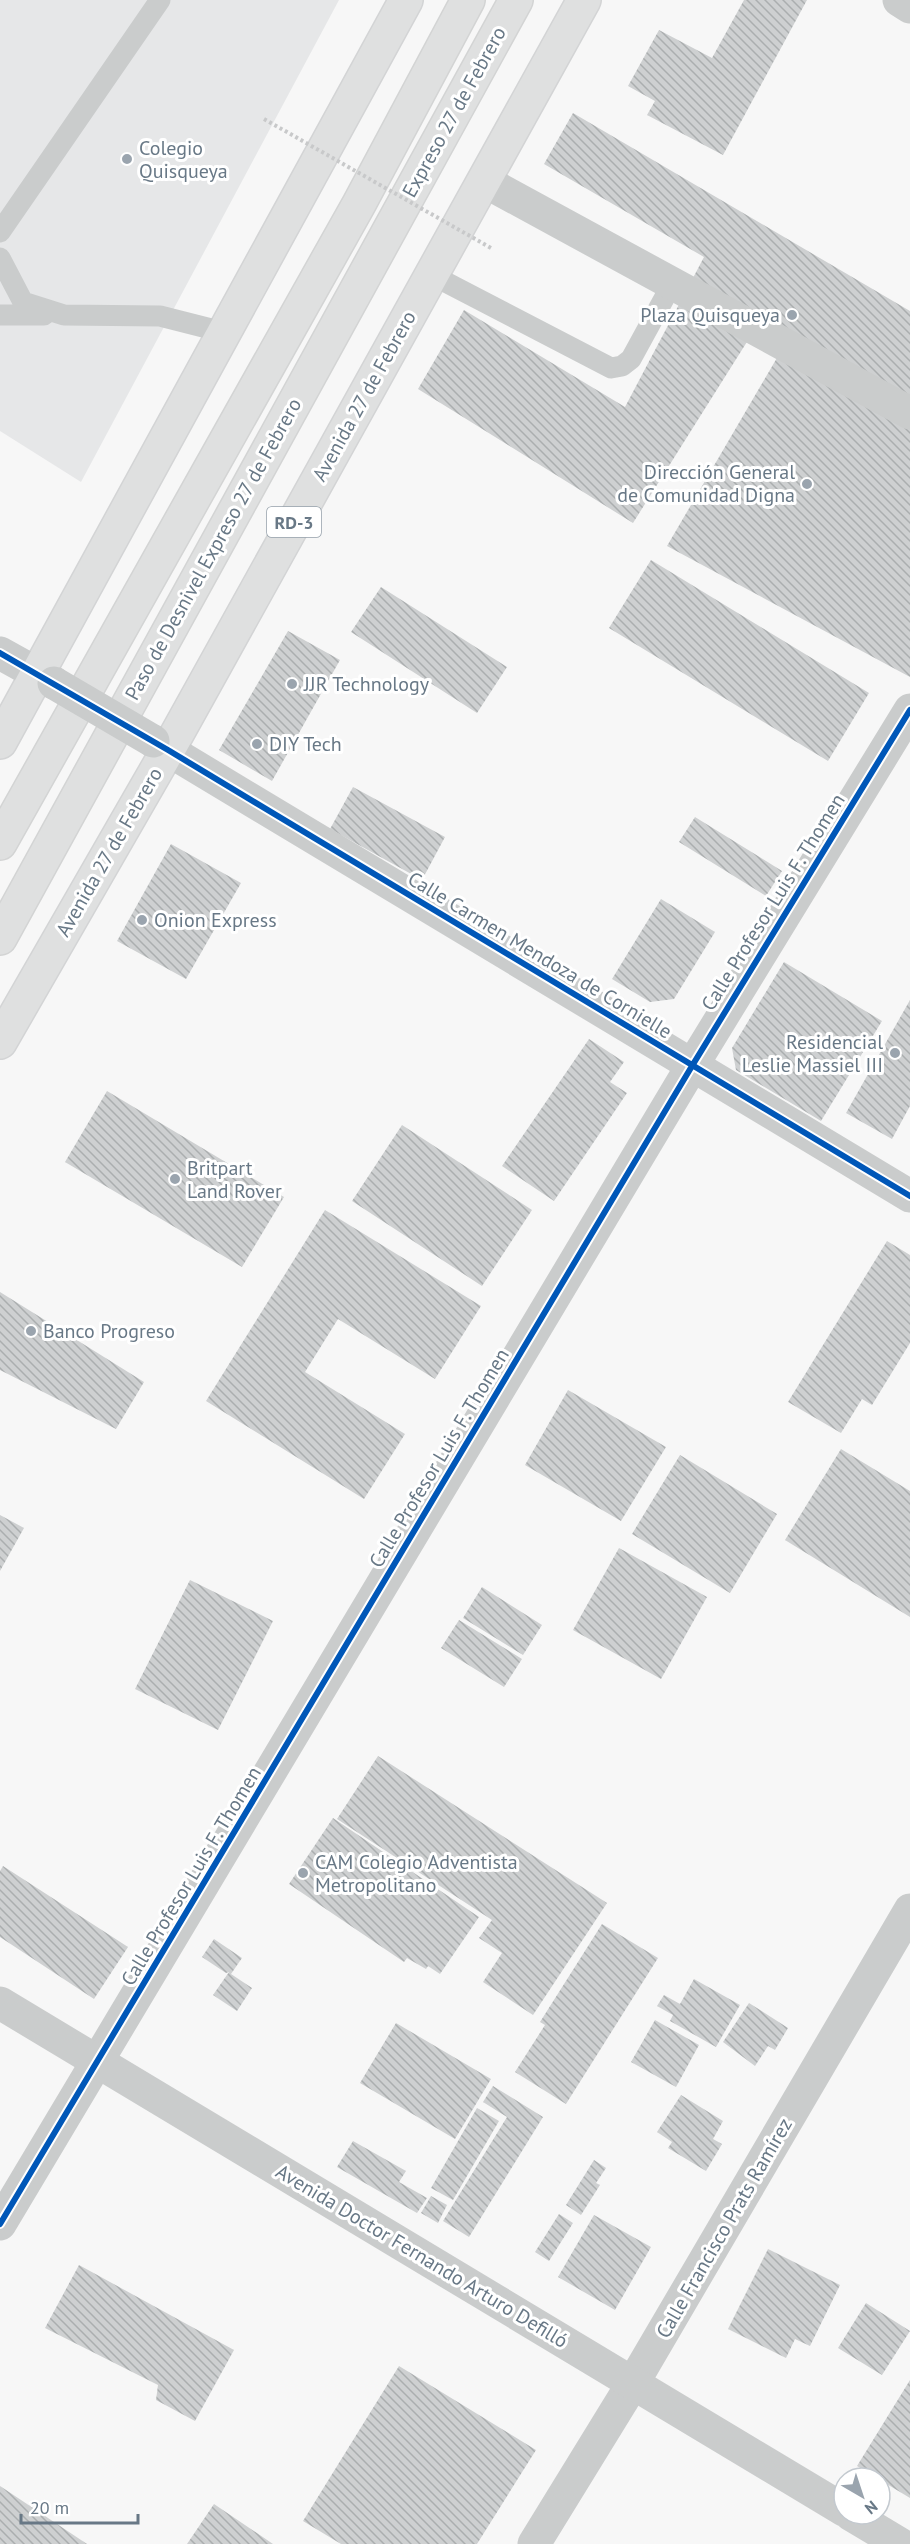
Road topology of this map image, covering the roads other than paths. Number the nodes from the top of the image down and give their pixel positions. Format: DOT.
graph roads {
  1 [pos="160,0"];
  2 [pos="406,0"];
  3 [pos="468,0"];
  4 [pos="516,0"];
  5 [pos="584,0"];
  6 [pos="899,0"];
  7 [pos="910,7"];
  8 [pos="484,181"];
  9 [pos="359,204"];
  10 [pos="392,224"];
  11 [pos="0,232"];
  12 [pos="0,260"];
  13 [pos="432,275"];
  14 [pos="672,284"];
  15 [pos="0,315"];
  16 [pos="64,315"];
  17 [pos="223,332"];
  18 [pos="910,413"];
  19 [pos="0,653"];
  20 [pos="46,679"];
  21 [pos="910,710"];
  22 [pos="0,742"];
  23 [pos="160,746"];
  24 [pos="0,843"];
  25 [pos="0,938"];
  26 [pos="0,1042"];
  27 [pos="692,1066"];
  28 [pos="910,1196"];
  29 [pos="910,1910"];
  30 [pos="0,2003"];
  31 [pos="99,2062"];
  32 [pos="0,2224"];
  33 [pos="633,2383"];
  34 [pos="832,2503"];
  35 [pos="870,2526"];
  36 [pos="534,2544"];
  37 [pos="900,2544"];
  1 -- 11 [label="lane"];
  2 -- 17 [label="main road"];
  3 -- 9 [label="main road, Expreso 27 de Febrero"];
  4 -- 10 [label="main road, Expreso 27 de Febrero / RD-3"];
  5 -- 8 [label="main road, Avenida 27 de Febrero / RD-3"];
  6 -- 7 [label="street"];
  8 -- 13 [label="main road, Avenida 27 de Febrero / RD-3"];
  8 -- 14 [label="street"];
  9 -- 24 [label="main road, Paso de Desnivel Expreso 27 de Febrero"];
  10 -- 25 [label="main road, Paso de Desnivel Expreso 27 de Febrero / RD-3"];
  12 -- 16 [label="lane"];
  13 -- 14 [label="lane"];
  13 -- 23 [label="main road, Avenida 27 de Febrero / RD-3"];
  14 -- 18 [label="street"];
  15 -- 16 [label="lane"];
  16 -- 17 [label="lane"];
  17 -- 20 [label="main road"];
  19 -- 20 [label="street"];
  20 -- 22 [label="main road"];
  20 -- 23 [label="street, Calle Carmen Mendoza de Cornielle, bridge"];
  21 -- 27 [label="street, Calle Profesor Luis F. Thomen"];
  23 -- 26 [label="main road, Avenida 27 de Febrero / RD-3"];
  23 -- 27 [label="street, Calle Carmen Mendoza de Cornielle"];
  27 -- 28 [label="street, Calle Carmen Mendoza de Cornielle"];
  27 -- 31 [label="street, Calle Profesor Luis F. Thomen"];
  29 -- 33 [label="street, Calle Francisco Prats Ramírez"];
  30 -- 31 [label="street, Avenida Doctor Fernando Arturo Defilló"];
  31 -- 32 [label="street, Calle Profesor Luis F. Thomen"];
  31 -- 33 [label="street, Avenida Doctor Fernando Arturo Defilló"];
  33 -- 34 [label="street, Avenida Doctor Fernando Arturo Defilló"];
  33 -- 36 [label="street, Calle Francisco Prats Ramírez"];
  35 -- 37 [label="street"];
}
